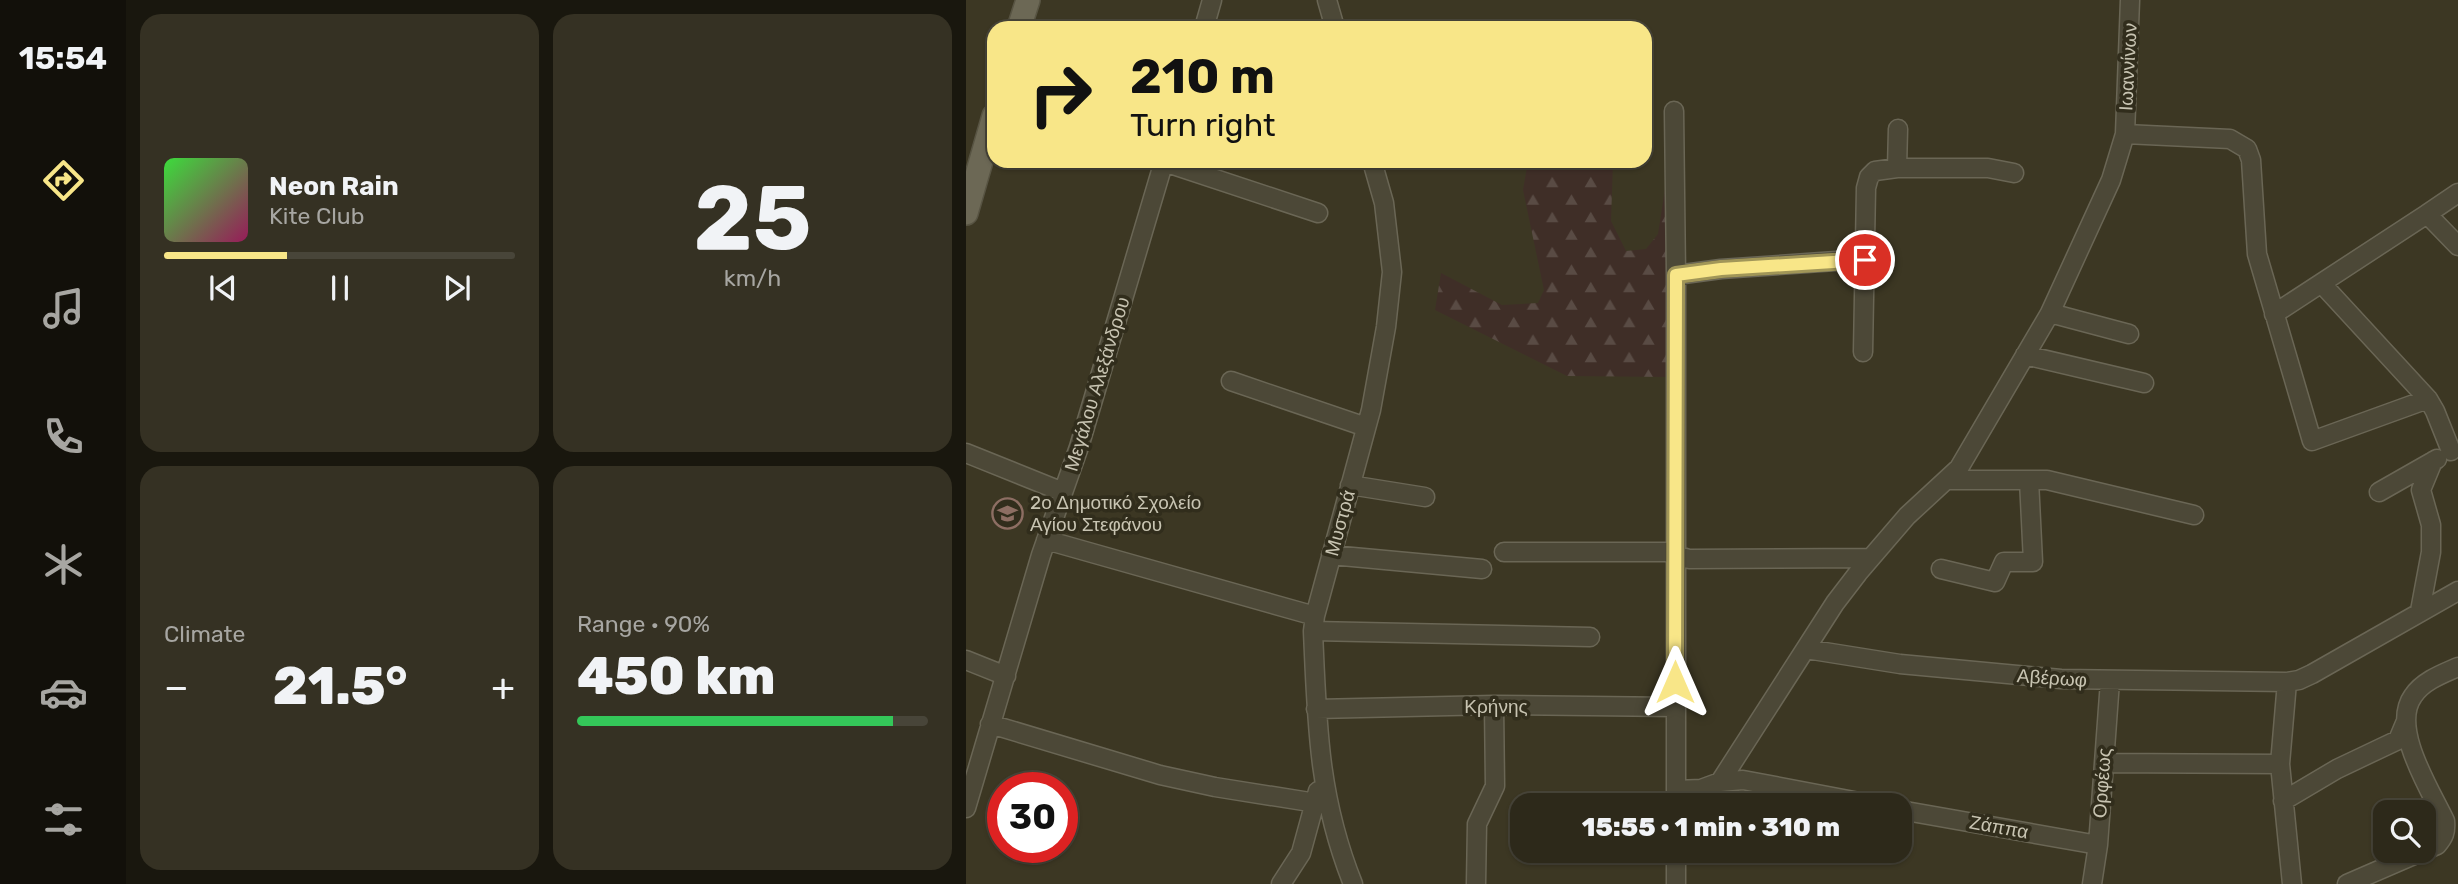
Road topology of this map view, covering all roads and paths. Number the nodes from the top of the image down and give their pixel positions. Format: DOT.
graph roads {
  1 [pos="1212,0"];
  2 [pos="1327,0"];
  3 [pos="2130,0"];
  4 [pos="1022,2"];
  5 [pos="1021,21"];
  6 [pos="1206,21"];
  7 [pos="1333,21"];
  8 [pos="1674,111"];
  9 [pos="1898,129"];
  10 [pos="2124,134"];
  11 [pos="987,140"];
  12 [pos="1162,168"];
  13 [pos="1185,168"];
  14 [pos="1374,168"];
  15 [pos="1896,168"];
  16 [pos="2014,173"];
  17 [pos="2458,193"];
  18 [pos="966,213"];
  19 [pos="1318,213"];
  20 [pos="2427,214"];
  21 [pos="2458,246"];
  22 [pos="1865,260"];
  23 [pos="1676,275"];
  24 [pos="2322,284"];
  25 [pos="2050,313"];
  26 [pos="2274,314"];
  27 [pos="2129,334"];
  28 [pos="1863,352"];
  29 [pos="2025,355"];
  30 [pos="1231,382"];
  31 [pos="2144,383"];
  32 [pos="2428,399"];
  33 [pos="1366,427"];
  34 [pos="2454,448"];
  35 [pos="966,453"];
  36 [pos="2433,461"];
  37 [pos="1948,480"];
  38 [pos="2029,480"];
  39 [pos="1350,485"];
  40 [pos="1063,492"];
  41 [pos="2379,492"];
  42 [pos="1425,497"];
  43 [pos="2194,515"];
  44 [pos="1046,540"];
  45 [pos="1504,551"];
  46 [pos="1331,555"];
  47 [pos="1675,555"];
  48 [pos="1870,558"];
  49 [pos="1482,569"];
  50 [pos="1941,569"];
  51 [pos="2458,591"];
  52 [pos="2420,611"];
  53 [pos="1314,623"];
  54 [pos="1590,637"];
  55 [pos="1805,649"];
  56 [pos="966,660"];
  57 [pos="2458,667"];
  58 [pos="1006,676"];
  59 [pos="2110,681"];
  60 [pos="2293,681"];
  61 [pos="1494,705"];
  62 [pos="1676,707"];
  63 [pos="1317,709"];
  64 [pos="2407,719"];
  65 [pos="990,724"];
  66 [pos="2104,763"];
  67 [pos="2280,764"];
  68 [pos="1322,772"];
  69 [pos="1720,782"];
  70 [pos="1676,793"];
  71 [pos="1690,793"];
  72 [pos="1812,793"];
  73 [pos="2283,801"];
  74 [pos="1316,803"];
  75 [pos="966,808"];
  76 [pos="1912,812"];
  77 [pos="2098,845"];
  78 [pos="1676,863"];
  79 [pos="1280,884"];
  80 [pos="1353,884"];
  81 [pos="1476,884"];
  82 [pos="1676,884"];
  83 [pos="2092,884"];
  84 [pos="2292,884"];
  85 [pos="2347,884"];
  1 -- 6 [label="street"];
  2 -- 7 [label="street"];
  3 -- 10 [label="street, Ιωαννίνων"];
  4 -- 5 [label="main road"];
  8 -- 23 [label="street"];
  9 -- 15 [label="street"];
  10 -- 25 [label="street, Ιωαννίνων"];
  10 -- 26 [label="street"];
  11 -- 18 [label="main road"];
  12 -- 40 [label="street, Μεγάλου Αλεξάνδρου"];
  13 -- 19 [label="street"];
  14 -- 33 [label="street, Μυστρά"];
  15 -- 16 [label="street"];
  15 -- 22 [label="street"];
  17 -- 20 [label="street"];
  20 -- 21 [label="street"];
  20 -- 24 [label="street"];
  22 -- 23 [label="street"];
  22 -- 28 [label="street"];
  23 -- 47 [label="street"];
  24 -- 26 [label="street"];
  24 -- 32 [label="street"];
  25 -- 27 [label="street"];
  25 -- 29 [label="street, Ιωαννίνων"];
  26 -- 32 [label="street"];
  29 -- 31 [label="street"];
  29 -- 37 [label="street, Ιωαννίνων"];
  30 -- 33 [label="street"];
  32 -- 34 [label="street"];
  33 -- 39 [label="street, Μυστρά"];
  34 -- 36 [label="street"];
  35 -- 40 [label="street"];
  36 -- 41 [label="street"];
  36 -- 52 [label="street"];
  37 -- 38 [label="street"];
  37 -- 48 [label="street, Ιωαννίνων"];
  38 -- 43 [label="street"];
  38 -- 50 [label="street"];
  39 -- 42 [label="street"];
  39 -- 46 [label="street, Μυστρά"];
  40 -- 44 [label="street, Μεγάλου Αλεξάνδρου"];
  44 -- 53 [label="street"];
  44 -- 58 [label="street, Μεγάλου Αλεξάνδρου"];
  45 -- 47 [label="street"];
  46 -- 49 [label="street"];
  46 -- 53 [label="street, Μυστρά"];
  47 -- 48 [label="street"];
  47 -- 62 [label="street"];
  48 -- 55 [label="street, Ιωαννίνων"];
  51 -- 52 [label="street"];
  52 -- 60 [label="street"];
  53 -- 54 [label="street"];
  53 -- 63 [label="street, Μυστρά"];
  55 -- 59 [label="street, Αβέρωφ"];
  55 -- 69 [label="street, Ιωαννίνων"];
  56 -- 58 [label="street"];
  57 -- 64 [label="street"];
  58 -- 65 [label="street, Μεγάλου Αλεξάνδρου"];
  59 -- 60 [label="street, Αβέρωφ"];
  59 -- 66 [label="street, Ορφέως"];
  60 -- 67 [label="street"];
  61 -- 62 [label="street, Κρήνης"];
  61 -- 63 [label="street, Κρήνης"];
  61 -- 81 [label="street"];
  62 -- 70 [label="street"];
  63 -- 68 [label="street, Μυστρά"];
  64 -- 73 [label="street"];
  64 -- 85 [label="street"];
  65 -- 74 [label="street"];
  65 -- 75 [label="street, Μεγάλου Αλεξάνδρου"];
  66 -- 67 [label="street"];
  66 -- 77 [label="street, Ορφέως"];
  67 -- 73 [label="street"];
  68 -- 74 [label="street"];
  68 -- 80 [label="street, Μυστρά"];
  69 -- 71 [label="street"];
  69 -- 72 [label="street"];
  73 -- 84 [label="street"];
  74 -- 79 [label="street"];
  76 -- 77 [label="street, Ζάππα"];
  77 -- 83 [label="street, Ορφέως"];
  78 -- 82 [label="street"];
}
